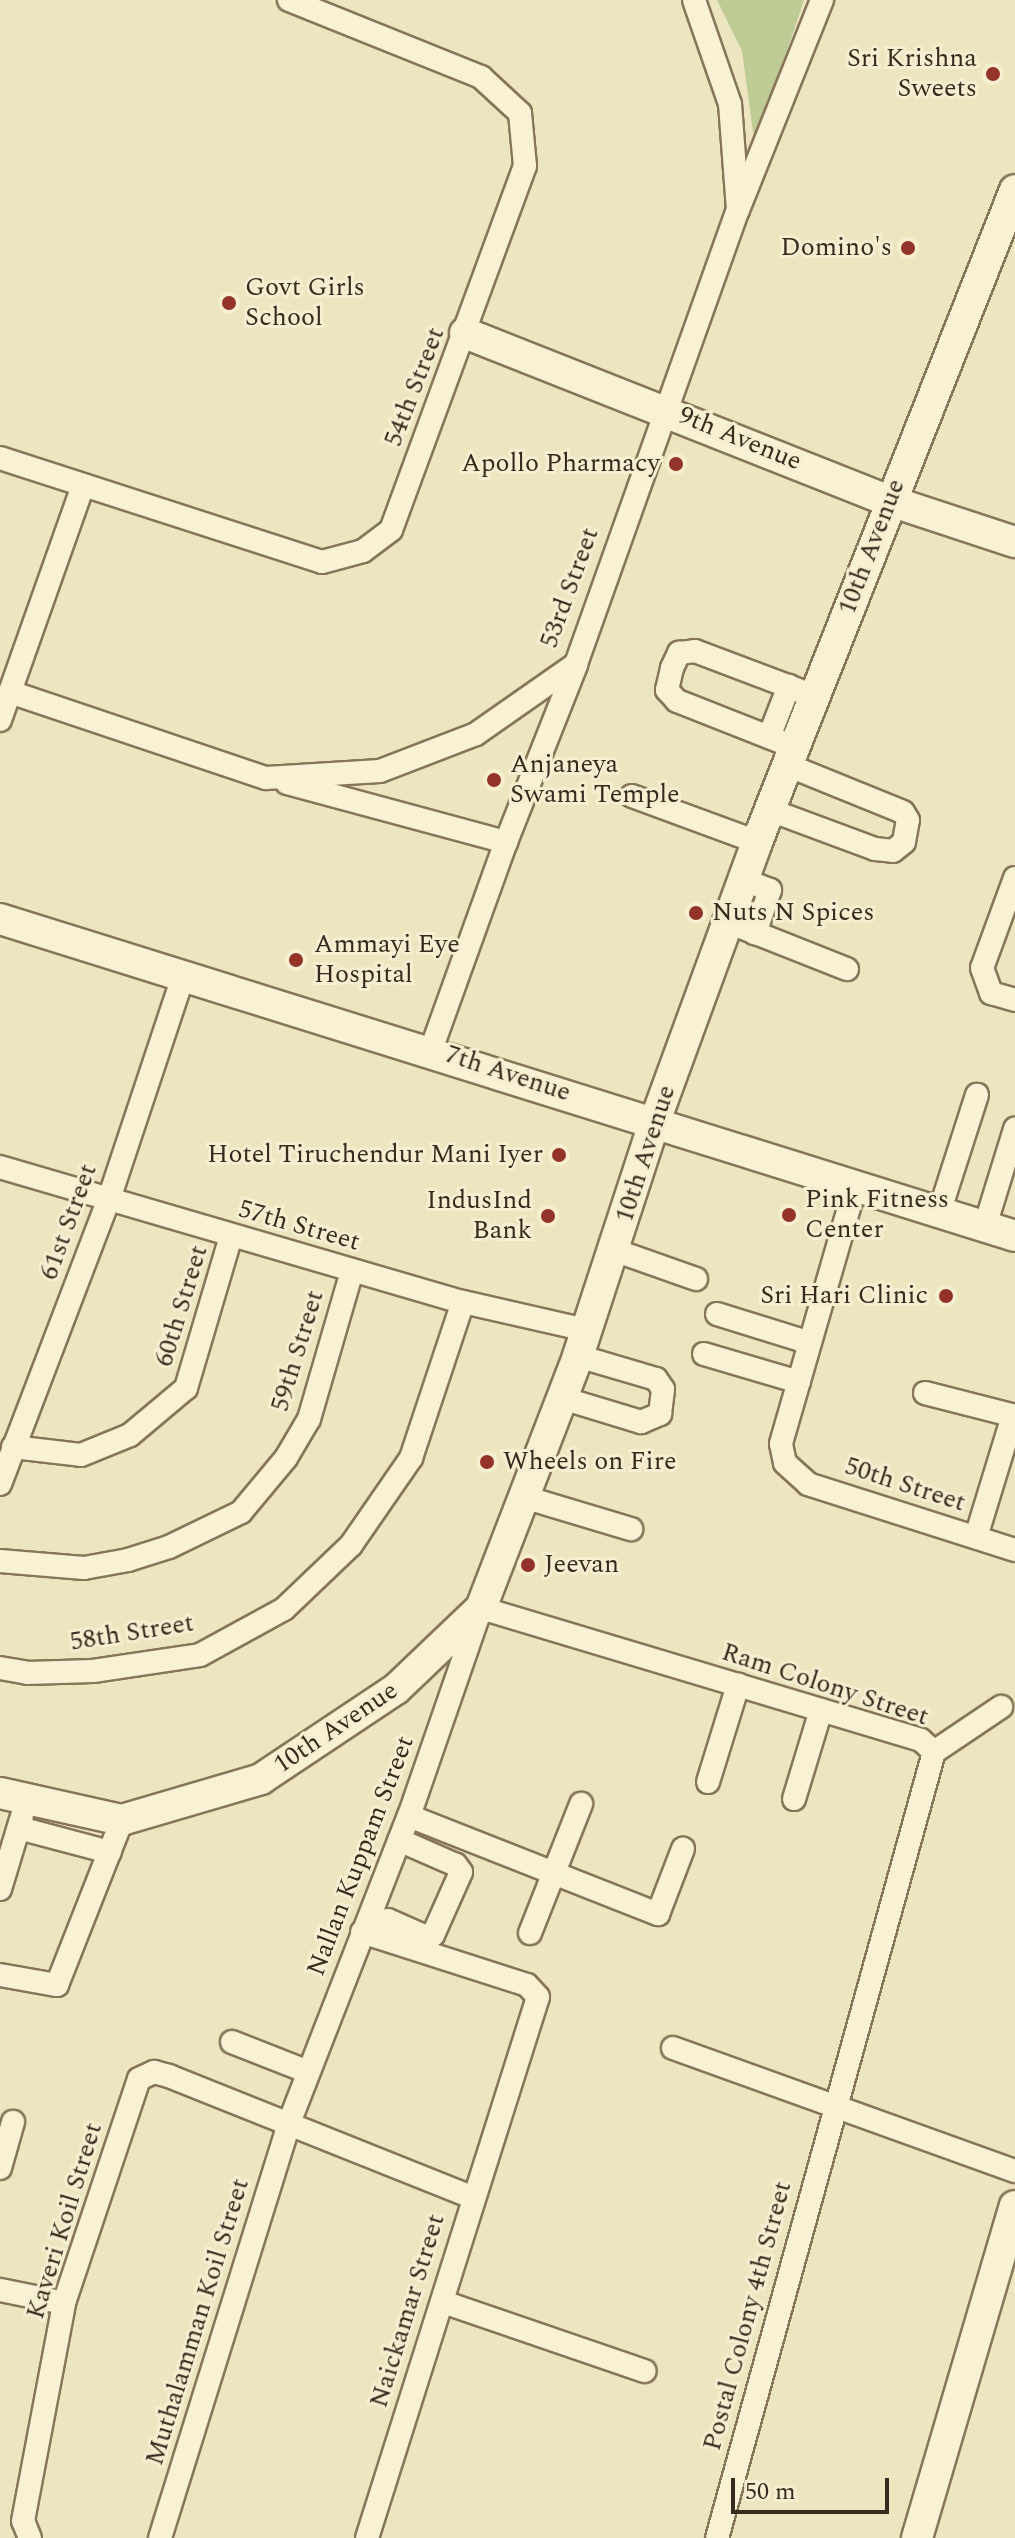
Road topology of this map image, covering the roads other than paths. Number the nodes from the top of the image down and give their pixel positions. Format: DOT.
graph roads {
  1 [pos="289,0"];
  2 [pos="694,0"];
  3 [pos="822,0"];
  4 [pos="1015,190"];
  5 [pos="738,210"];
  6 [pos="465,333"];
  7 [pos="663,408"];
  8 [pos="0,458"];
  9 [pos="83,485"];
  10 [pos="890,501"];
  11 [pos="1015,542"];
  12 [pos="576,664"];
  13 [pos="801,691"];
  14 [pos="10,692"];
  15 [pos="0,720"];
  16 [pos="784,750"];
  17 [pos="266,778"];
  18 [pos="632,796"];
  19 [pos="770,810"];
  20 [pos="506,842"];
  21 [pos="757,842"];
  22 [pos="1015,878"];
  23 [pos="0,919"];
  24 [pos="742,927"];
  25 [pos="847,969"];
  26 [pos="183,977"];
  27 [pos="1015,1000"];
  28 [pos="431,1050"];
  29 [pos="977,1095"];
  30 [pos="655,1121"];
  31 [pos="1015,1129"];
  32 [pos="0,1167"];
  33 [pos="855,1187"];
  34 [pos="109,1199"];
  35 [pos="940,1210"];
  36 [pos="985,1226"];
  37 [pos="231,1236"];
  38 [pos="1015,1236"];
  39 [pos="614,1250"];
  40 [pos="352,1271"];
  41 [pos="696,1279"];
  42 [pos="463,1302"];
  43 [pos="717,1314"];
  44 [pos="582,1343"];
  45 [pos="810,1343"];
  46 [pos="704,1354"];
  47 [pos="799,1382"];
  48 [pos="925,1393"];
  49 [pos="562,1398"];
  50 [pos="1014,1416"];
  51 [pos="13,1447"];
  52 [pos="0,1484"];
  53 [pos="524,1497"];
  54 [pos="631,1529"];
  55 [pos="976,1537"];
  56 [pos="1015,1550"];
  57 [pos="0,1561"];
  58 [pos="481,1608"];
  59 [pos="0,1668"];
  60 [pos="738,1685"];
  61 [pos="1001,1707"];
  62 [pos="821,1710"];
  63 [pos="934,1752"];
  64 [pos="708,1782"];
  65 [pos="794,1799"];
  66 [pos="581,1804"];
  67 [pos="15,1807"];
  68 [pos="409,1816"];
  69 [pos="122,1820"];
  70 [pos="399,1840"];
  71 [pos="683,1849"];
  72 [pos="110,1852"];
  73 [pos="554,1873"];
  74 [pos="0,1889"];
  75 [pos="530,1933"];
  76 [pos="370,1934"];
  77 [pos="0,1975"];
  78 [pos="232,2042"];
  79 [pos="673,2048"];
  80 [pos="308,2072"];
  81 [pos="833,2108"];
  82 [pos="13,2122"];
  83 [pos="289,2123"];
  84 [pos="0,2168"];
  85 [pos="1015,2171"];
  86 [pos="472,2197"];
  87 [pos="1015,2206"];
  88 [pos="0,2290"];
  89 [pos="443,2302"];
  90 [pos="64,2303"];
  91 [pos="644,2371"];
  92 [pos="30,2538"];
  93 [pos="160,2538"];
  94 [pos="367,2538"];
  95 [pos="717,2538"];
  96 [pos="917,2538"];
  1 -- 6 [label="street, 54th Street"];
  2 -- 5 [label="street, 53rd Street"];
  3 -- 5 [label="street"];
  4 -- 10 [label="street, 10th Avenue"];
  5 -- 7 [label="street, 53rd Street"];
  6 -- 7 [label="street, 9th Avenue"];
  6 -- 9 [label="street, 54th Street"];
  7 -- 10 [label="street, 9th Avenue"];
  7 -- 12 [label="street, 53rd Street"];
  8 -- 9 [label="street, 54th Street"];
  9 -- 14 [label="street"];
  10 -- 11 [label="street, 9th Avenue"];
  10 -- 13 [label="street, 10th Avenue"];
  12 -- 17 [label="street, 53rd Street"];
  12 -- 20 [label="street"];
  13 -- 16 [label="street, 10th Avenue"];
  13 -- 16 [label="street"];
  14 -- 15 [label="street"];
  14 -- 17 [label="street, 53rd Street"];
  16 -- 19 [label="street, 10th Avenue"];
  16 -- 19 [label="street"];
  17 -- 20 [label="street"];
  18 -- 21 [label="street"];
  19 -- 21 [label="street, 10th Avenue"];
  20 -- 28 [label="street"];
  21 -- 24 [label="street, 10th Avenue"];
  22 -- 27 [label="street"];
  23 -- 26 [label="street, 7th Avenue"];
  24 -- 25 [label="street"];
  24 -- 30 [label="street, 10th Avenue"];
  26 -- 28 [label="street, 7th Avenue"];
  26 -- 34 [label="street, 61st Street"];
  28 -- 30 [label="street, 7th Avenue"];
  29 -- 35 [label="street"];
  30 -- 33 [label="street, 7th Avenue"];
  30 -- 39 [label="street, 10th Avenue"];
  31 -- 36 [label="street"];
  32 -- 34 [label="street, 57th Street"];
  33 -- 35 [label="street, 7th Avenue"];
  33 -- 45 [label="street"];
  34 -- 37 [label="street, 57th Street"];
  34 -- 51 [label="street, 61st Street"];
  35 -- 36 [label="street, 7th Avenue"];
  36 -- 38 [label="street, 7th Avenue"];
  37 -- 40 [label="street, 57th Street"];
  37 -- 51 [label="street, 60th Street"];
  39 -- 41 [label="street"];
  39 -- 44 [label="street, 10th Avenue"];
  40 -- 42 [label="street, 57th Street"];
  40 -- 57 [label="street, 59th Street"];
  42 -- 44 [label="street, 57th Street"];
  42 -- 59 [label="street, 58th Street"];
  43 -- 45 [label="street"];
  44 -- 49 [label="street, 10th Avenue"];
  44 -- 49 [label="street, 57th Street"];
  45 -- 47 [label="street"];
  46 -- 47 [label="street"];
  47 -- 55 [label="street, 50th Street"];
  48 -- 50 [label="street"];
  49 -- 53 [label="street, 10th Avenue"];
  50 -- 55 [label="street"];
  51 -- 52 [label="street, 61st Street"];
  53 -- 54 [label="street"];
  53 -- 58 [label="street, 10th Avenue"];
  55 -- 56 [label="street, 50th Street"];
  58 -- 60 [label="street, Ram Colony Street"];
  58 -- 68 [label="street, Nallan Kuppam Street"];
  58 -- 69 [label="street, 10th Avenue"];
  60 -- 62 [label="street, Ram Colony Street"];
  60 -- 64 [label="street"];
  61 -- 63 [label="street"];
  62 -- 63 [label="street, Ram Colony Street"];
  62 -- 65 [label="street"];
  63 -- 81 [label="street, Ram Colony Street"];
  66 -- 73 [label="street"];
  67 -- 69 [label="street, 10th Avenue"];
  67 -- 72 [label="street"];
  67 -- 74 [label="street"];
  68 -- 70 [label="street, Nallan Kuppam Street"];
  68 -- 73 [label="street"];
  69 -- 72 [label="street"];
  70 -- 76 [label="street, Nallan Kuppam Street"];
  70 -- 76 [label="street"];
  71 -- 73 [label="street"];
  72 -- 77 [label="street"];
  73 -- 75 [label="street"];
  76 -- 80 [label="street, Nallan Kuppam Street"];
  76 -- 86 [label="street"];
  78 -- 80 [label="street"];
  79 -- 81 [label="street"];
  80 -- 83 [label="street, Nallan Kuppam Street"];
  81 -- 85 [label="street"];
  81 -- 95 [label="street, Postal Colony 4th Street"];
  82 -- 84 [label="street"];
  83 -- 86 [label="street, Naickamar Street"];
  83 -- 90 [label="street, Kaveri Koil Street"];
  83 -- 93 [label="street, Muthalamman Koil Street"];
  86 -- 89 [label="street, Naickamar Street"];
  87 -- 96 [label="street"];
  88 -- 90 [label="street"];
  89 -- 91 [label="street"];
  89 -- 94 [label="street, Naickamar Street"];
  90 -- 92 [label="street, Kaveri Koil Street"];
}
